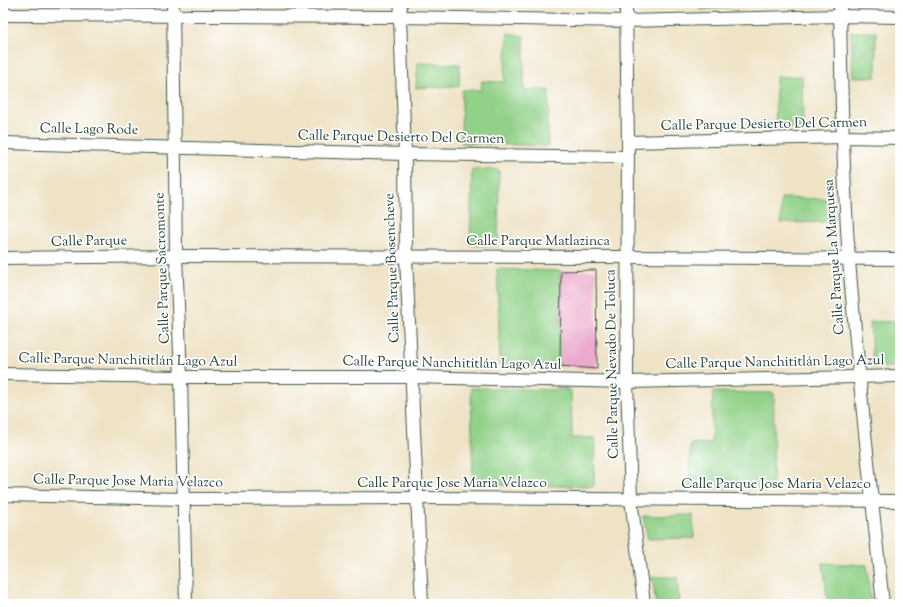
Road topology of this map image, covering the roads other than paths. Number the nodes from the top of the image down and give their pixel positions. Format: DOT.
graph roads {
  1 [pos="172,3"];
  2 [pos="401,3"];
  3 [pos="626,3"];
  4 [pos="840,3"];
  5 [pos="3,15"];
  6 [pos="172,16"];
  7 [pos="840,16"];
  8 [pos="400,17"];
  9 [pos="900,17"];
  10 [pos="626,21"];
  11 [pos="843,137"];
  12 [pos="900,138"];
  13 [pos="628,142"];
  14 [pos="3,143"];
  15 [pos="175,147"];
  16 [pos="406,154"];
  17 [pos="627,157"];
  18 [pos="176,256"];
  19 [pos="406,256"];
  20 [pos="627,257"];
  21 [pos="3,258"];
  22 [pos="849,259"];
  23 [pos="900,259"];
  24 [pos="3,374"];
  25 [pos="859,376"];
  26 [pos="900,376"];
  27 [pos="181,377"];
  28 [pos="412,377"];
  29 [pos="627,382"];
  30 [pos="3,495"];
  31 [pos="418,498"];
  32 [pos="184,499"];
  33 [pos="631,499"];
  34 [pos="872,500"];
  35 [pos="900,501"];
  36 [pos="186,604"];
  37 [pos="422,604"];
  38 [pos="644,604"];
  39 [pos="883,604"];
  1 -- 6 [label="street, Calle Parque Sacromonte"];
  2 -- 8 [label="street, Calle Parque Bosencheve"];
  3 -- 10 [label="street, Calle Parque Nevado De Toluca"];
  4 -- 7 [label="street, Calle Parque La Marquesa"];
  5 -- 6 [label="street"];
  6 -- 8 [label="street"];
  6 -- 15 [label="street, Calle Parque Sacromonte"];
  7 -- 9 [label="street"];
  7 -- 10 [label="street"];
  7 -- 11 [label="street, Calle Parque La Marquesa"];
  8 -- 10 [label="street"];
  8 -- 16 [label="street, Calle Parque Bosencheve"];
  10 -- 13 [label="street, Calle Parque Nevado De Toluca"];
  11 -- 12 [label="street, Calle Parque Desierto Del Carmen"];
  11 -- 13 [label="street, Calle Parque Desierto Del Carmen"];
  11 -- 22 [label="street, Calle Parque La Marquesa"];
  13 -- 17 [label="street, Calle Parque Nevado De Toluca"];
  14 -- 15 [label="street, Calle Lago Rode"];
  15 -- 16 [label="street, Calle Parque Desierto Del Carmen"];
  15 -- 18 [label="street, Calle Parque Sacromonte"];
  16 -- 17 [label="street, Calle Parque Desierto Del Carmen"];
  16 -- 19 [label="street, Calle Parque Bosencheve"];
  17 -- 20 [label="street, Calle Parque Nevado De Toluca"];
  18 -- 19 [label="street, Calle Parque Matlazinca"];
  18 -- 21 [label="street, Calle Parque"];
  18 -- 27 [label="street, Calle Parque Sacromonte"];
  19 -- 20 [label="street, Calle Parque Matlazinca"];
  19 -- 28 [label="street, Calle Parque Bosencheve"];
  20 -- 22 [label="street, Calle Parque Matlazinca"];
  20 -- 29 [label="street, Calle Parque Nevado De Toluca"];
  22 -- 23 [label="street, Calle Parque Matlazinca"];
  22 -- 25 [label="street, Calle Parque La Marquesa"];
  24 -- 27 [label="street, Calle Parque Nanchititlán Lago Azul"];
  25 -- 26 [label="street, Calle Parque Nanchititlán Lago Azul"];
  25 -- 29 [label="street, Calle Parque Nanchititlán Lago Azul"];
  25 -- 34 [label="street, Calle Parque La Marquesa"];
  27 -- 28 [label="street, Calle Parque Nanchititlán Lago Azul"];
  27 -- 32 [label="street, Calle Parque Sacromonte"];
  28 -- 29 [label="street, Calle Parque Nanchititlán Lago Azul"];
  28 -- 31 [label="street, Calle Parque Bosencheve"];
  29 -- 33 [label="street, Calle Parque Nevado De Toluca"];
  30 -- 32 [label="street, Calle Parque Jose Maria Velazco"];
  31 -- 32 [label="street, Calle Parque Jose Maria Velazco"];
  31 -- 33 [label="street, Calle Parque Jose Maria Velazco"];
  31 -- 37 [label="street, Calle Parque Bosencheve"];
  32 -- 36 [label="street, Calle Parque Sacromonte"];
  33 -- 34 [label="street, Calle Parque Jose Maria Velazco"];
  33 -- 38 [label="street, Calle Parque Nevado De Toluca"];
  34 -- 35 [label="street, Calle Parque Jose Maria Velazco"];
  34 -- 39 [label="street, Calle Parque La Marquesa"];
}
